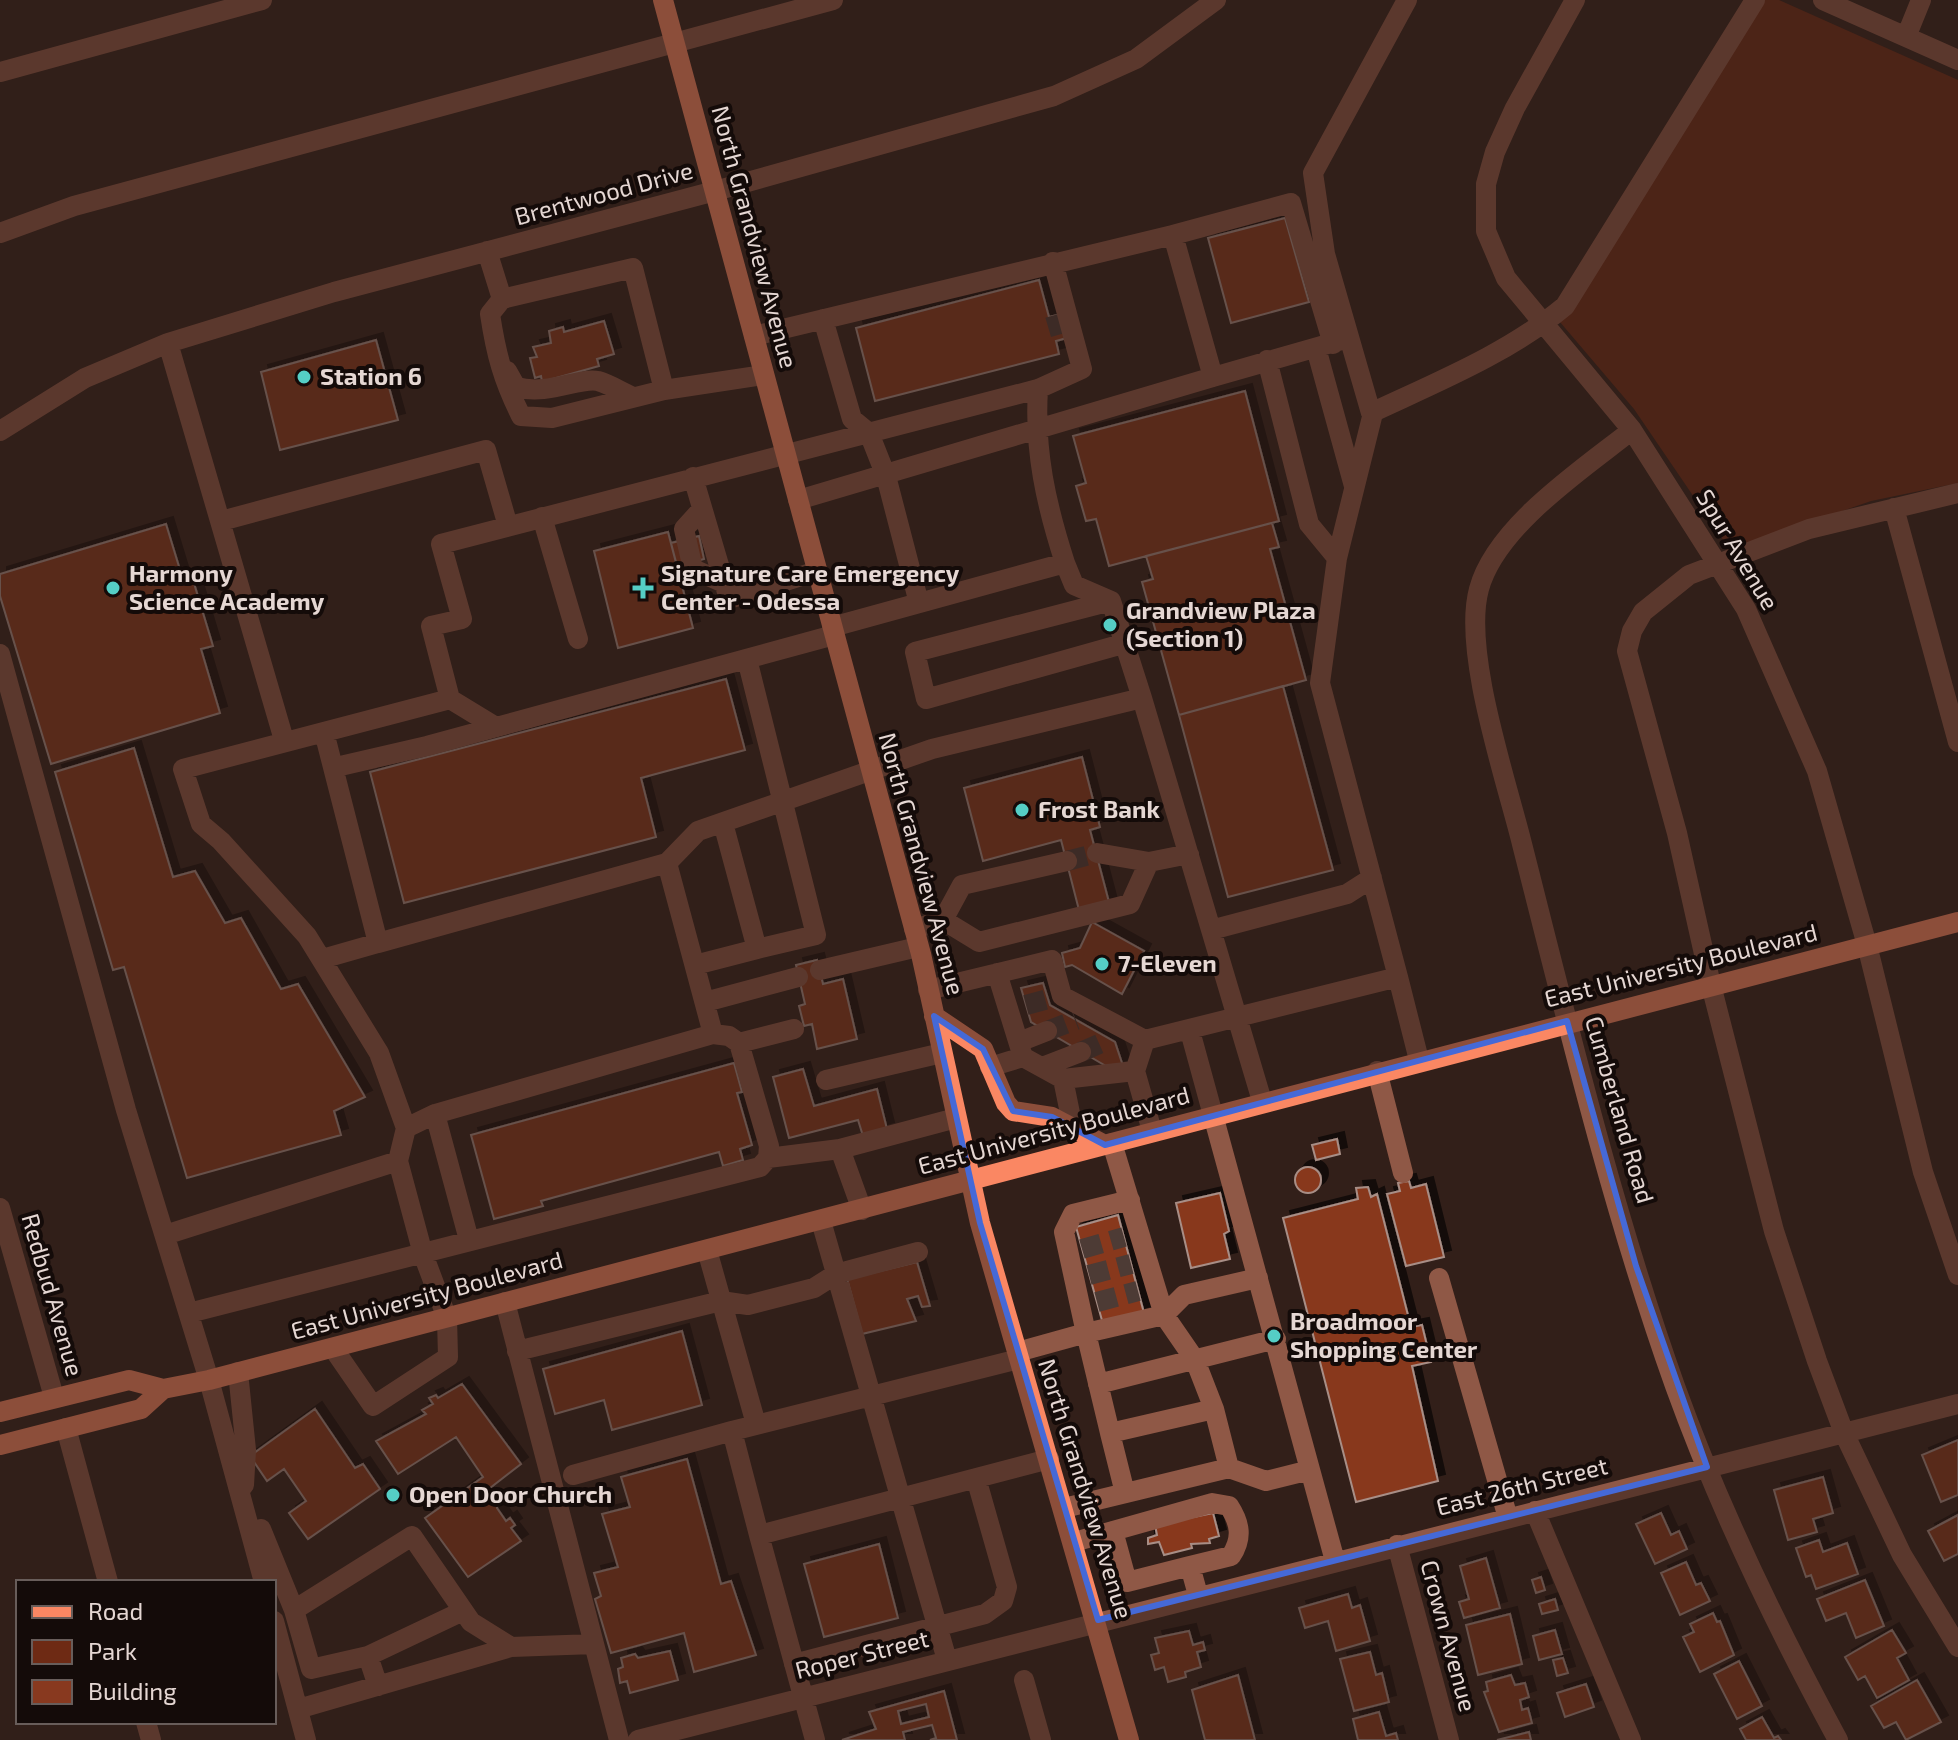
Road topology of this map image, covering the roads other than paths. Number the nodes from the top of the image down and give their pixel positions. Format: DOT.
graph roads {
  1 [pos="262,0"];
  2 [pos="663,0"];
  3 [pos="833,0"];
  4 [pos="1216,0"];
  5 [pos="1407,0"];
  6 [pos="1575,0"];
  7 [pos="1755,0"];
  8 [pos="1823,0"];
  9 [pos="1921,0"];
  10 [pos="1906,37"];
  11 [pos="674,42"];
  12 [pos="1958,60"];
  13 [pos="0,72"];
  14 [pos="1313,173"];
  15 [pos="715,191"];
  16 [pos="1291,203"];
  17 [pos="0,233"];
  18 [pos="1173,235"];
  19 [pos="487,251"];
  20 [pos="1048,264"];
  21 [pos="502,299"];
  22 [pos="1055,315"];
  23 [pos="823,319"];
  24 [pos="1542,326"];
  25 [pos="754,336"];
  26 [pos="1062,339"];
  27 [pos="168,343"];
  28 [pos="1333,344"];
  29 [pos="495,350"];
  30 [pos="1267,360"];
  31 [pos="1072,373"];
  32 [pos="764,375"];
  33 [pos="1213,377"];
  34 [pos="1038,389"];
  35 [pos="664,390"];
  36 [pos="633,397"];
  37 [pos="1373,413"];
  38 [pos="1632,430"];
  39 [pos="0,431"];
  40 [pos="869,433"];
  41 [pos="1035,433"];
  42 [pos="785,453"];
  43 [pos="886,476"];
  44 [pos="693,477"];
  45 [pos="1355,490"];
  46 [pos="1958,493"];
  47 [pos="798,500"];
  48 [pos="1894,508"];
  49 [pos="542,517"];
  50 [pos="221,521"];
  51 [pos="508,526"];
  52 [pos="1337,558"];
  53 [pos="1065,563"];
  54 [pos="1718,564"];
  55 [pos="817,571"];
  56 [pos="1111,601"];
  57 [pos="919,603"];
  58 [pos="833,631"];
  59 [pos="578,639"];
  60 [pos="1126,643"];
  61 [pos="0,654"];
  62 [pos="747,659"];
  63 [pos="1142,698"];
  64 [pos="450,699"];
  65 [pos="496,727"];
  66 [pos="324,732"];
  67 [pos="284,740"];
  68 [pos="1958,742"];
  69 [pos="336,767"];
  70 [pos="871,772"];
  71 [pos="785,802"];
  72 [pos="723,823"];
  73 [pos="1097,853"];
  74 [pos="1189,854"];
  75 [pos="1067,861"];
  76 [pos="1149,862"];
  77 [pos="667,863"];
  78 [pos="1372,878"];
  79 [pos="943,920"];
  80 [pos="1958,922"];
  81 [pos="1211,930"];
  82 [pos="916,938"];
  83 [pos="378,943"];
  84 [pos="1867,945"];
  85 [pos="757,949"];
  86 [pos="322,959"];
  87 [pos="695,965"];
  88 [pos="820,970"];
  89 [pos="997,973"];
  90 [pos="798,977"];
  91 [pos="1398,977"];
  92 [pos="1711,985"];
  93 [pos="928,990"];
  94 [pos="705,1002"];
  95 [pos="934,1016"];
  96 [pos="1237,1017"];
  97 [pos="1567,1021"];
  98 [pos="794,1029"];
  99 [pos="1047,1031"];
  100 [pos="1190,1031"];
  101 [pos="713,1034"];
  102 [pos="1127,1038"];
  103 [pos="739,1043"];
  104 [pos="1021,1050"];
  105 [pos="1081,1052"];
  106 [pos="942,1053"];
  107 [pos="1419,1060"];
  108 [pos="990,1067"];
  109 [pos="1042,1067"];
  110 [pos="1135,1071"];
  111 [pos="1377,1071"];
  112 [pos="1063,1079"];
  113 [pos="826,1080"];
  114 [pos="1262,1101"];
  115 [pos="1214,1113"];
  116 [pos="435,1114"];
  117 [pos="956,1118"];
  118 [pos="406,1128"];
  119 [pos="1073,1128"];
  120 [pos="1152,1131"];
  121 [pos="1108,1144"];
  122 [pos="840,1149"];
  123 [pos="768,1158"];
  124 [pos="398,1161"];
  125 [pos="1403,1173"];
  126 [pos="970,1182"];
  127 [pos="1130,1200"];
  128 [pos="0,1208"];
  129 [pos="862,1210"];
  130 [pos="821,1221"];
  131 [pos="165,1235"];
  132 [pos="469,1240"];
  133 [pos="707,1250"];
  134 [pos="918,1252"];
  135 [pos="423,1254"];
  136 [pos="836,1274"];
  137 [pos="1958,1275"];
  138 [pos="1258,1278"];
  139 [pos="1439,1278"];
  140 [pos="721,1301"];
  141 [pos="505,1302"];
  142 [pos="189,1313"];
  143 [pos="1164,1315"];
  144 [pos="447,1318"];
  145 [pos="1086,1333"];
  146 [pos="1276,1339"];
  147 [pos="333,1348"];
  148 [pos="517,1351"];
  149 [pos="1018,1355"];
  150 [pos="1195,1360"];
  151 [pos="238,1372"];
  152 [pos="209,1380"];
  153 [pos="1098,1384"];
  154 [pos="163,1389"];
  155 [pos="54,1397"];
  156 [pos="869,1397"];
  157 [pos="1958,1404"];
  158 [pos="1214,1409"];
  159 [pos="0,1412"];
  160 [pos="756,1424"];
  161 [pos="66,1428"];
  162 [pos="732,1431"];
  163 [pos="1110,1433"];
  164 [pos="1844,1433"];
  165 [pos="0,1445"];
  166 [pos="1049,1459"];
  167 [pos="1707,1467"];
  168 [pos="1229,1468"];
  169 [pos="1310,1470"];
  170 [pos="573,1475"];
  171 [pos="976,1478"];
  172 [pos="1125,1493"];
  173 [pos="900,1498"];
  174 [pos="243,1507"];
  175 [pos="1064,1508"];
  176 [pos="1535,1511"];
  177 [pos="1508,1518"];
  178 [pos="1113,1531"];
  179 [pos="759,1535"];
  180 [pos="1074,1542"];
  181 [pos="1397,1545"];
  182 [pos="1335,1561"];
  183 [pos="1190,1566"];
  184 [pos="107,1580"];
  185 [pos="263,1580"];
  186 [pos="1198,1595"];
  187 [pos="294,1610"];
  188 [pos="463,1611"];
  189 [pos="1098,1620"];
  190 [pos="276,1628"];
  191 [pos="936,1628"];
  192 [pos="594,1644"];
  193 [pos="511,1647"];
  194 [pos="1958,1647"];
  195 [pos="368,1656"];
  196 [pos="947,1660"];
  197 [pos="794,1664"];
  198 [pos="1024,1680"];
  199 [pos="378,1686"];
  200 [pos="803,1697"];
  201 [pos="298,1709"];
  202 [pos="649,1739"];
  203 [pos="306,1740"];
  204 [pos="619,1740"];
  205 [pos="815,1740"];
  206 [pos="1041,1740"];
  207 [pos="1129,1740"];
  208 [pos="1449,1740"];
  209 [pos="1631,1740"];
  210 [pos="1838,1740"];
  1 -- 13 [label="street"];
  2 -- 11 [label="main road, North Grandview Avenue"];
  3 -- 11 [label="street"];
  4 -- 15 [label="street, Brentwood Drive"];
  5 -- 14 [label="street"];
  6 -- 24 [label="street, Spur Avenue"];
  7 -- 24 [label="street"];
  8 -- 10 [label="street"];
  9 -- 10 [label="street"];
  10 -- 12 [label="street"];
  11 -- 15 [label="main road, North Grandview Avenue"];
  11 -- 17 [label="street"];
  14 -- 16 [label="street"];
  14 -- 28 [label="street"];
  15 -- 19 [label="street, Brentwood Drive"];
  15 -- 25 [label="main road, North Grandview Avenue"];
  16 -- 18 [label="street"];
  16 -- 28 [label="street"];
  18 -- 20 [label="street"];
  18 -- 33 [label="street"];
  19 -- 21 [label="street"];
  19 -- 27 [label="street, Brentwood Drive"];
  20 -- 22 [label="street"];
  20 -- 23 [label="street"];
  20 -- 31 [label="street"];
  21 -- 29 [label="street"];
  21 -- 35 [label="street"];
  23 -- 25 [label="street"];
  23 -- 40 [label="street"];
  24 -- 37 [label="street"];
  24 -- 38 [label="street, Spur Avenue"];
  25 -- 32 [label="main road, North Grandview Avenue"];
  26 -- 31 [label="street"];
  27 -- 39 [label="street, Brentwood Drive"];
  27 -- 50 [label="street"];
  28 -- 30 [label="street"];
  28 -- 37 [label="street"];
  28 -- 45 [label="street"];
  29 -- 36 [label="street"];
  29 -- 36 [label="street"];
  30 -- 33 [label="street"];
  30 -- 52 [label="street"];
  31 -- 34 [label="street"];
  32 -- 35 [label="street"];
  32 -- 42 [label="main road, North Grandview Avenue"];
  33 -- 41 [label="street"];
  34 -- 40 [label="street"];
  34 -- 41 [label="street"];
  35 -- 36 [label="street"];
  37 -- 45 [label="street"];
  38 -- 54 [label="street, Spur Avenue"];
  38 -- 97 [label="street, Cumberland Road"];
  40 -- 42 [label="street"];
  40 -- 43 [label="street"];
  41 -- 43 [label="street"];
  41 -- 53 [label="street"];
  42 -- 44 [label="street"];
  42 -- 47 [label="main road, North Grandview Avenue"];
  43 -- 47 [label="street"];
  43 -- 57 [label="street"];
  44 -- 49 [label="street"];
  44 -- 55 [label="street"];
  45 -- 52 [label="street"];
  46 -- 48 [label="street"];
  47 -- 55 [label="main road, North Grandview Avenue"];
  48 -- 54 [label="street"];
  48 -- 68 [label="street"];
  49 -- 51 [label="street"];
  49 -- 59 [label="street"];
  50 -- 51 [label="street"];
  50 -- 67 [label="street"];
  51 -- 64 [label="street"];
  52 -- 78 [label="street"];
  53 -- 56 [label="street"];
  53 -- 57 [label="street"];
  54 -- 84 [label="street, Spur Avenue"];
  54 -- 92 [label="street"];
  55 -- 58 [label="main road, North Grandview Avenue"];
  56 -- 60 [label="street"];
  56 -- 60 [label="street"];
  57 -- 58 [label="street"];
  58 -- 62 [label="street"];
  58 -- 70 [label="main road, North Grandview Avenue"];
  60 -- 63 [label="street"];
  61 -- 131 [label="street"];
  62 -- 65 [label="street"];
  62 -- 71 [label="street"];
  63 -- 70 [label="street"];
  63 -- 74 [label="street"];
  64 -- 65 [label="street"];
  64 -- 66 [label="street"];
  65 -- 69 [label="street"];
  66 -- 67 [label="street"];
  66 -- 69 [label="street"];
  67 -- 86 [label="street"];
  69 -- 83 [label="street"];
  70 -- 71 [label="street"];
  70 -- 82 [label="main road, North Grandview Avenue"];
  71 -- 72 [label="street"];
  71 -- 85 [label="street"];
  72 -- 77 [label="street"];
  72 -- 85 [label="street"];
  73 -- 76 [label="street"];
  74 -- 76 [label="street"];
  74 -- 81 [label="street"];
  75 -- 79 [label="street"];
  76 -- 79 [label="street"];
  77 -- 83 [label="street"];
  77 -- 87 [label="street"];
  78 -- 81 [label="street"];
  78 -- 91 [label="street"];
  79 -- 82 [label="street"];
  80 -- 84 [label="main road, East University Boulevard"];
  81 -- 96 [label="street"];
  82 -- 88 [label="street"];
  82 -- 93 [label="main road, North Grandview Avenue"];
  83 -- 86 [label="street"];
  84 -- 92 [label="main road, East University Boulevard"];
  84 -- 137 [label="street, Spur Avenue"];
  85 -- 87 [label="street"];
  86 -- 118 [label="street"];
  87 -- 94 [label="street"];
  89 -- 93 [label="street"];
  89 -- 102 [label="street"];
  89 -- 104 [label="street"];
  90 -- 94 [label="street"];
  91 -- 96 [label="street"];
  91 -- 107 [label="street"];
  92 -- 97 [label="main road, East University Boulevard"];
  92 -- 164 [label="street"];
  93 -- 95 [label="main road, North Grandview Avenue"];
  94 -- 101 [label="street"];
  95 -- 106 [label="main road, North Grandview Avenue"];
  95 -- 108 [label="main road"];
  96 -- 100 [label="street"];
  96 -- 114 [label="street"];
  97 -- 107 [label="main road, East University Boulevard"];
  97 -- 167 [label="street, Cumberland Road"];
  98 -- 103 [label="street"];
  99 -- 104 [label="street"];
  100 -- 102 [label="street"];
  100 -- 115 [label="street"];
  101 -- 103 [label="street"];
  101 -- 116 [label="street"];
  102 -- 110 [label="street"];
  103 -- 123 [label="street"];
  104 -- 108 [label="street"];
  104 -- 109 [label="street"];
  105 -- 109 [label="street"];
  106 -- 113 [label="street"];
  106 -- 117 [label="main road, North Grandview Avenue"];
  107 -- 111 [label="main road, East University Boulevard"];
  108 -- 119 [label="main road"];
  109 -- 112 [label="street"];
  110 -- 112 [label="street"];
  110 -- 120 [label="street"];
  111 -- 114 [label="main road, East University Boulevard"];
  111 -- 125 [label="street"];
  112 -- 119 [label="street"];
  114 -- 115 [label="main road, East University Boulevard"];
  115 -- 120 [label="main road, East University Boulevard"];
  115 -- 138 [label="street"];
  116 -- 118 [label="street"];
  116 -- 132 [label="street"];
  117 -- 122 [label="street"];
  117 -- 126 [label="main road, North Grandview Avenue"];
  118 -- 124 [label="street"];
  119 -- 121 [label="main road"];
  120 -- 121 [label="main road, East University Boulevard"];
  121 -- 126 [label="main road, East University Boulevard"];
  121 -- 127 [label="street"];
  122 -- 123 [label="street"];
  122 -- 129 [label="street"];
  123 -- 132 [label="street"];
  124 -- 131 [label="street"];
  124 -- 135 [label="street"];
  126 -- 129 [label="main road, East University Boulevard"];
  126 -- 149 [label="main road, North Grandview Avenue"];
  127 -- 143 [label="street"];
  127 -- 145 [label="street"];
  128 -- 155 [label="street, Redbud Avenue"];
  129 -- 130 [label="main road, East University Boulevard"];
  130 -- 133 [label="main road, East University Boulevard"];
  130 -- 136 [label="street"];
  131 -- 142 [label="street"];
  132 -- 135 [label="street"];
  133 -- 140 [label="street"];
  133 -- 141 [label="main road, East University Boulevard"];
  134 -- 136 [label="street"];
  135 -- 142 [label="street"];
  135 -- 144 [label="street"];
  136 -- 140 [label="street"];
  136 -- 156 [label="street"];
  138 -- 143 [label="street"];
  138 -- 146 [label="street"];
  139 -- 177 [label="street"];
  140 -- 148 [label="street"];
  140 -- 160 [label="street"];
  141 -- 144 [label="main road, East University Boulevard"];
  141 -- 148 [label="street"];
  142 -- 152 [label="street"];
  143 -- 145 [label="street"];
  143 -- 150 [label="street"];
  144 -- 147 [label="main road, East University Boulevard"];
  144 -- 147 [label="street"];
  145 -- 149 [label="street"];
  145 -- 153 [label="street"];
  146 -- 150 [label="street"];
  146 -- 169 [label="street"];
  147 -- 151 [label="main road, East University Boulevard"];
  148 -- 192 [label="street"];
  149 -- 156 [label="street"];
  149 -- 166 [label="main road, North Grandview Avenue"];
  150 -- 153 [label="street"];
  150 -- 158 [label="street"];
  151 -- 152 [label="main road, East University Boulevard"];
  151 -- 174 [label="street"];
  152 -- 154 [label="main road, East University Boulevard"];
  152 -- 174 [label="street"];
  153 -- 163 [label="street"];
  154 -- 155 [label="main road, East University Boulevard"];
  154 -- 161 [label="main road, East University Boulevard"];
  155 -- 159 [label="main road, East University Boulevard"];
  156 -- 160 [label="street"];
  156 -- 173 [label="street"];
  157 -- 164 [label="street, East 26th Street"];
  158 -- 163 [label="street"];
  158 -- 168 [label="street"];
  160 -- 162 [label="street"];
  161 -- 165 [label="main road, East University Boulevard"];
  161 -- 184 [label="street"];
  162 -- 170 [label="street"];
  162 -- 179 [label="street"];
  163 -- 172 [label="street"];
  164 -- 167 [label="street, East 26th Street"];
  164 -- 194 [label="street"];
  166 -- 171 [label="street"];
  166 -- 175 [label="main road, North Grandview Avenue"];
  167 -- 176 [label="street, East 26th Street"];
  167 -- 210 [label="street, Cumberland Road"];
  168 -- 169 [label="street"];
  168 -- 172 [label="street"];
  169 -- 182 [label="street"];
  171 -- 173 [label="street"];
  171 -- 191 [label="street"];
  172 -- 175 [label="street"];
  173 -- 179 [label="street"];
  173 -- 191 [label="street"];
  174 -- 185 [label="street"];
  174 -- 187 [label="street"];
  175 -- 180 [label="main road, North Grandview Avenue"];
  176 -- 177 [label="street, East 26th Street"];
  176 -- 209 [label="street"];
  177 -- 181 [label="street, East 26th Street"];
  178 -- 180 [label="street"];
  178 -- 183 [label="street"];
  178 -- 183 [label="street"];
  179 -- 197 [label="street"];
  180 -- 189 [label="main road, North Grandview Avenue"];
  181 -- 182 [label="street, East 26th Street"];
  181 -- 208 [label="street, Crown Avenue"];
  182 -- 186 [label="street, East 26th Street"];
  183 -- 186 [label="street"];
  186 -- 189 [label="street, East 26th Street"];
  187 -- 188 [label="street"];
  187 -- 195 [label="street"];
  188 -- 193 [label="street"];
  188 -- 195 [label="street"];
  189 -- 196 [label="street, Roper Street"];
  189 -- 207 [label="main road, North Grandview Avenue"];
  190 -- 201 [label="street"];
  191 -- 196 [label="street"];
  191 -- 197 [label="street"];
  192 -- 193 [label="street"];
  192 -- 204 [label="street"];
  193 -- 199 [label="street"];
  195 -- 199 [label="street"];
  196 -- 200 [label="street, Roper Street"];
  197 -- 200 [label="street"];
  198 -- 206 [label="street"];
  199 -- 201 [label="street"];
  200 -- 202 [label="street, Roper Street"];
  200 -- 205 [label="street"];
  201 -- 203 [label="street"];
}
